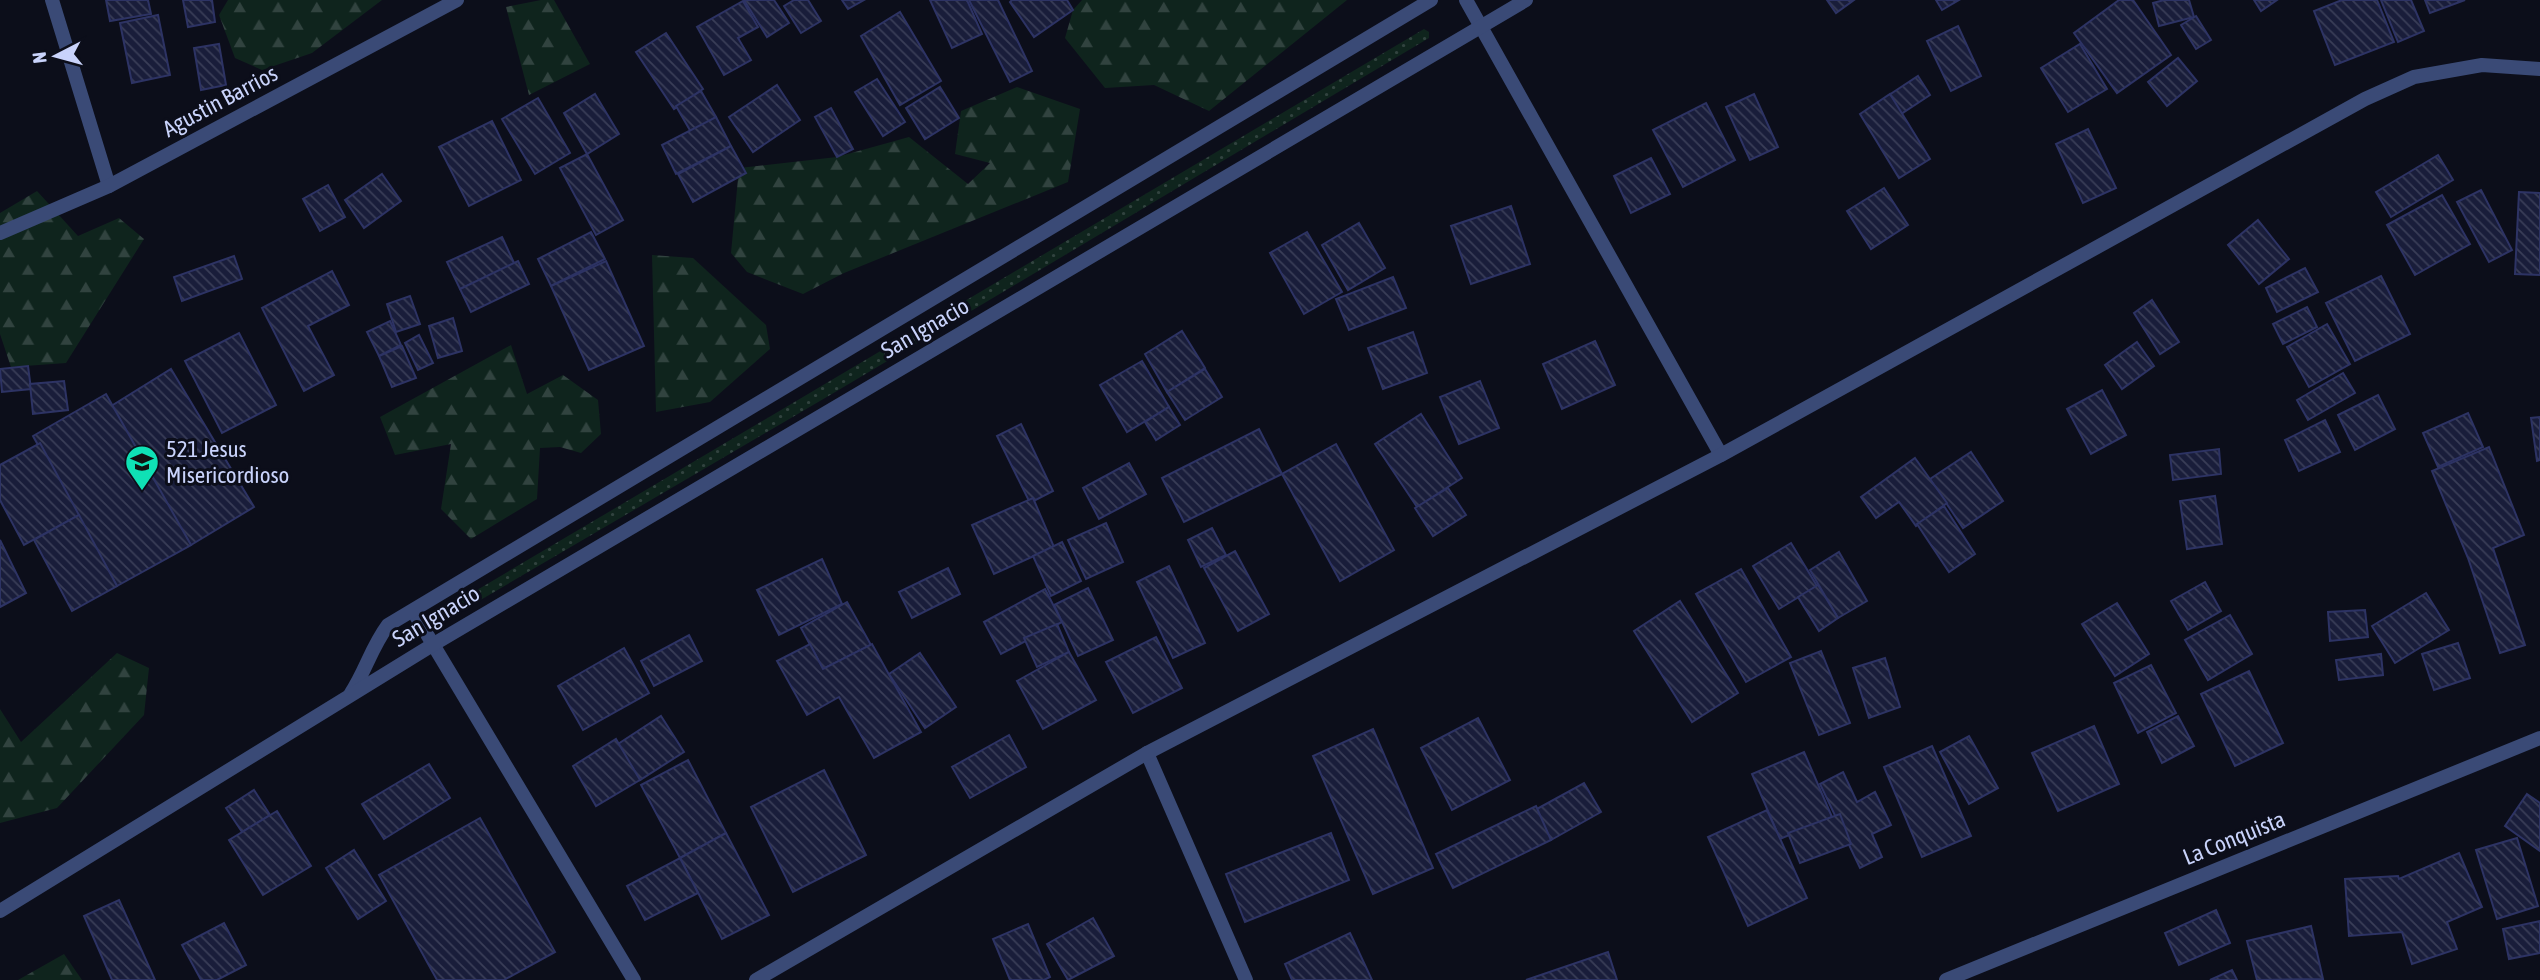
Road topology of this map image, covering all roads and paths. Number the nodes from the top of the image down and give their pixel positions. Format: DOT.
graph roads {
  1 [pos="52,0"];
  2 [pos="457,0"];
  3 [pos="1431,0"];
  4 [pos="1466,0"];
  5 [pos="1526,0"];
  6 [pos="1481,27"];
  7 [pos="2540,69"];
  8 [pos="109,186"];
  9 [pos="0,233"];
  10 [pos="1721,455"];
  11 [pos="413,611"];
  12 [pos="434,644"];
  13 [pos="348,697"];
  14 [pos="2540,738"];
  15 [pos="1147,753"];
  16 [pos="0,911"];
  17 [pos="634,980"];
  18 [pos="756,980"];
  19 [pos="1246,980"];
  20 [pos="1945,980"];
  1 -- 8 [label="street"];
  2 -- 8 [label="street, Agustin Barrios"];
  3 -- 11 [label="street, San Ignacio"];
  4 -- 6 [label="street"];
  5 -- 6 [label="street, San Ignacio"];
  6 -- 10 [label="street"];
  6 -- 12 [label="street, San Ignacio"];
  7 -- 10 [label="street"];
  8 -- 9 [label="street, Agustin Barrios"];
  10 -- 15 [label="street"];
  11 -- 12 [label="street"];
  11 -- 13 [label="street, San Ignacio"];
  12 -- 13 [label="street, San Ignacio"];
  12 -- 17 [label="street"];
  13 -- 16 [label="street, San Ignacio"];
  14 -- 20 [label="street, La Conquista"];
  15 -- 18 [label="street"];
  15 -- 19 [label="street"];
}
